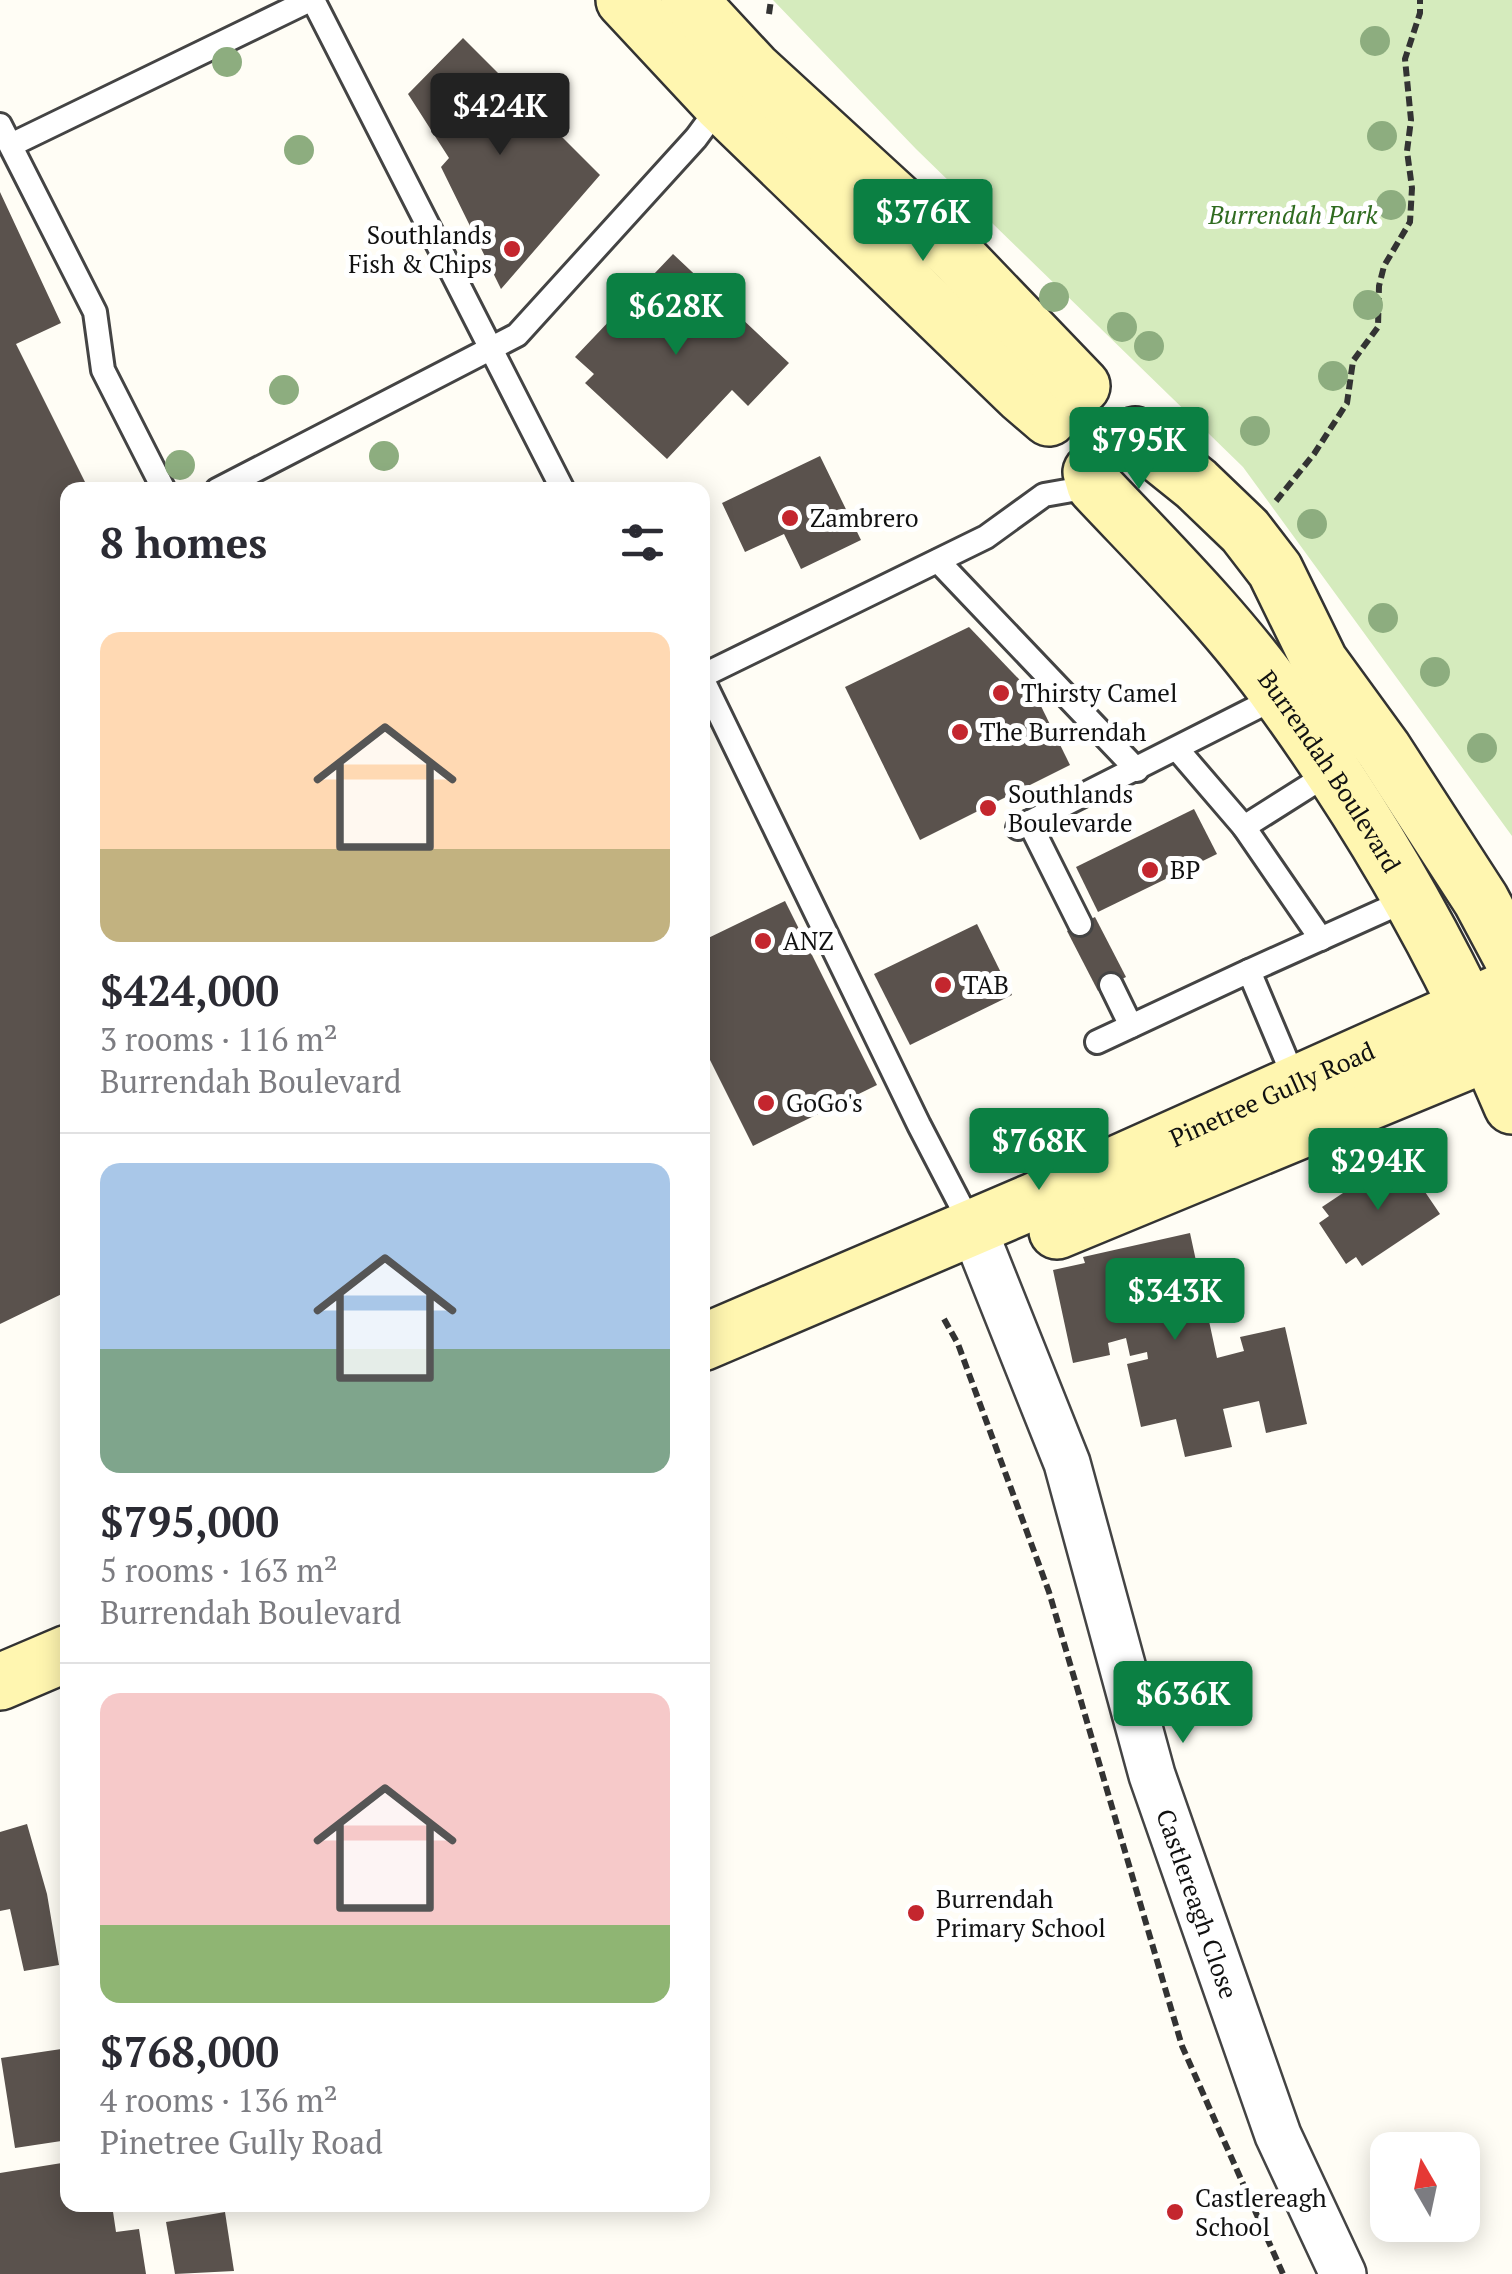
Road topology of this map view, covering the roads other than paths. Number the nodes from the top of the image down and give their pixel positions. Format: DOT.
graph roads {
  1 [pos="311,0"];
  2 [pos="624,0"];
  3 [pos="689,0"];
  4 [pos="737,87"];
  5 [pos="5,135"];
  6 [pos="913,214"];
  7 [pos="874,252"];
  8 [pos="491,349"];
  9 [pos="1066,402"];
  10 [pos="1135,435"];
  11 [pos="1093,479"];
  12 [pos="160,482"];
  13 [pos="233,482"];
  14 [pos="559,482"];
  15 [pos="938,561"];
  16 [pos="710,673"];
  17 [pos="710,694"];
  18 [pos="1280,695"];
  19 [pos="1178,750"];
  20 [pos="1137,770"];
  21 [pos="1331,772"];
  22 [pos="1244,828"];
  23 [pos="1409,899"];
  24 [pos="1080,924"];
  25 [pos="1321,939"];
  26 [pos="1512,958"];
  27 [pos="1250,972"];
  28 [pos="1110,984"];
  29 [pos="1496,1022"];
  30 [pos="1131,1026"];
  31 [pos="1097,1042"];
  32 [pos="1305,1106"];
  33 [pos="1512,1106"];
  34 [pos="979,1242"];
  35 [pos="710,1340"];
  36 [pos="710,1377"];
  37 [pos="60,1623"];
  38 [pos="0,1649"];
  39 [pos="60,1656"];
  40 [pos="0,1682"];
  41 [pos="1343,2274"];
  1 -- 5 [label="lane"];
  1 -- 8 [label="lane"];
  2 -- 4 [label="main road"];
  3 -- 4 [label="main road"];
  4 -- 6 [label="main road"];
  4 -- 7 [label="main road"];
  4 -- 8 [label="lane"];
  5 -- 12 [label="lane"];
  6 -- 7 [label="main road"];
  6 -- 9 [label="main road"];
  7 -- 9 [label="main road"];
  8 -- 13 [label="lane"];
  8 -- 14 [label="lane"];
  9 -- 10 [label="main road"];
  9 -- 11 [label="main road"];
  10 -- 11 [label="main road"];
  10 -- 26 [label="main road"];
  11 -- 15 [label="lane"];
  11 -- 18 [label="main road, Burrendah Boulevard"];
  15 -- 16 [label="lane"];
  15 -- 20 [label="lane"];
  17 -- 34 [label="lane"];
  18 -- 19 [label="lane"];
  18 -- 21 [label="main road, Burrendah Boulevard"];
  19 -- 20 [label="lane"];
  19 -- 22 [label="lane"];
  20 -- 24 [label="lane"];
  21 -- 22 [label="lane"];
  21 -- 23 [label="main road, Burrendah Boulevard"];
  22 -- 25 [label="lane"];
  23 -- 25 [label="lane"];
  23 -- 29 [label="main road, Burrendah Boulevard"];
  25 -- 27 [label="lane"];
  27 -- 30 [label="lane"];
  27 -- 32 [label="lane"];
  28 -- 30 [label="lane"];
  29 -- 32 [label="main road, Pinetree Gully Road"];
  29 -- 33 [label="main road, Burrendah Boulevard"];
  30 -- 31 [label="lane"];
  32 -- 34 [label="main road, Pinetree Gully Road"];
  34 -- 35 [label="main road, Pinetree Gully Road"];
  34 -- 36 [label="main road, Pinetree Gully Road"];
  34 -- 41 [label="street, Castlereagh Close"];
  37 -- 38 [label="main road"];
  39 -- 40 [label="main road"];
}
